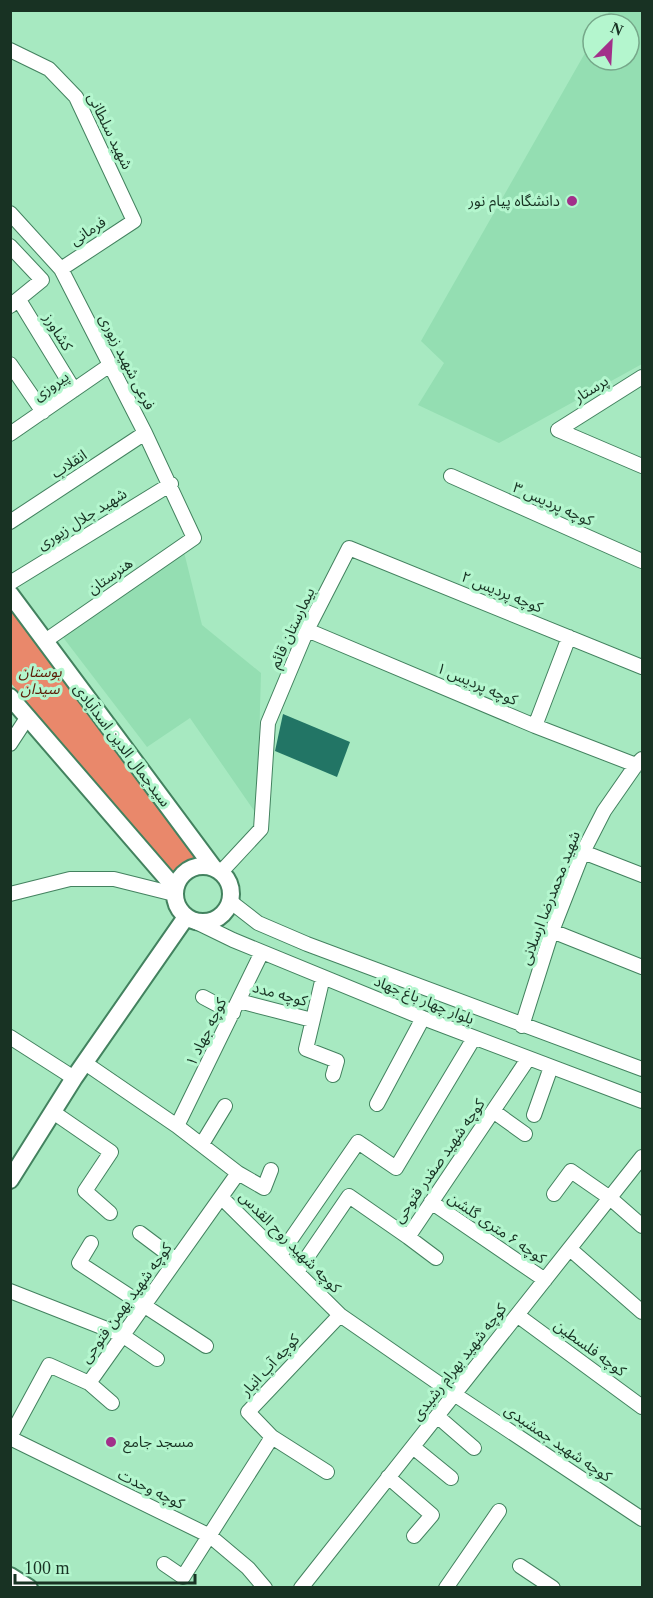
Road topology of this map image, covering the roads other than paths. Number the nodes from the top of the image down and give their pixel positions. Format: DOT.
graph roads {
  1 [pos="10,50"];
  2 [pos="10,213"];
  3 [pos="134,221"];
  4 [pos="10,246"];
  5 [pos="61,269"];
  6 [pos="14,303"];
  7 [pos="10,364"];
  8 [pos="110,365"];
  9 [pos="642,376"];
  10 [pos="74,390"];
  11 [pos="43,412"];
  12 [pos="10,434"];
  13 [pos="145,434"];
  14 [pos="642,466"];
  15 [pos="451,476"];
  16 [pos="170,485"];
  17 [pos="10,522"];
  18 [pos="194,538"];
  19 [pos="349,548"];
  20 [pos="642,561"];
  21 [pos="10,583"];
  22 [pos="10,594"];
  23 [pos="307,630"];
  24 [pos="568,637"];
  25 [pos="45,641"];
  26 [pos="642,667"];
  27 [pos="10,697"];
  28 [pos="27,717"];
  29 [pos="535,726"];
  30 [pos="10,744"];
  31 [pos="638,770"];
  32 [pos="583,852"];
  33 [pos="217,870"];
  34 [pos="642,875"];
  35 [pos="175,891"];
  36 [pos="10,894"];
  37 [pos="231,902"];
  38 [pos="191,920"];
  39 [pos="552,932"];
  40 [pos="262,952"];
  41 [pos="642,967"];
  42 [pos="322,977"];
  43 [pos="203,997"];
  44 [pos="236,1007"];
  45 [pos="423,1018"];
  46 [pos="312,1020"];
  47 [pos="522,1026"];
  48 [pos="10,1037"];
  49 [pos="474,1038"];
  50 [pos="528,1059"];
  51 [pos="85,1063"];
  52 [pos="551,1067"];
  53 [pos="642,1069"];
  54 [pos="333,1075"];
  55 [pos="74,1078"];
  56 [pos="642,1101"];
  57 [pos="377,1104"];
  58 [pos="225,1106"];
  59 [pos="493,1111"];
  60 [pos="53,1113"];
  61 [pos="534,1115"];
  62 [pos="177,1126"];
  63 [pos="525,1134"];
  64 [pos="202,1144"];
  65 [pos="642,1157"];
  66 [pos="272,1170"];
  67 [pos="238,1173"];
  68 [pos="10,1180"];
  69 [pos="554,1194"];
  70 [pos="222,1198"];
  71 [pos="610,1198"];
  72 [pos="431,1202"];
  73 [pos="110,1213"];
  74 [pos="642,1226"];
  75 [pos="140,1233"];
  76 [pos="408,1237"];
  77 [pos="91,1243"];
  78 [pos="570,1249"];
  79 [pos="279,1255"];
  80 [pos="436,1258"];
  81 [pos="177,1260"];
  82 [pos="297,1272"];
  83 [pos="545,1280"];
  84 [pos="10,1291"];
  85 [pos="144,1304"];
  86 [pos="642,1312"];
  87 [pos="340,1315"];
  88 [pos="517,1316"];
  89 [pos="122,1335"];
  90 [pos="206,1346"];
  91 [pos="157,1359"];
  92 [pos="88,1383"];
  93 [pos="454,1394"];
  94 [pos="112,1403"];
  95 [pos="642,1407"];
  96 [pos="437,1416"];
  97 [pos="10,1437"];
  98 [pos="272,1437"];
  99 [pos="413,1447"];
  100 [pos="474,1448"];
  101 [pos="327,1472"];
  102 [pos="388,1477"];
  103 [pos="451,1478"];
  104 [pos="499,1511"];
  105 [pos="642,1519"];
  106 [pos="210,1536"];
  107 [pos="414,1536"];
  108 [pos="164,1564"];
  109 [pos="520,1566"];
  110 [pos="10,1576"];
  111 [pos="29,1587"];
  112 [pos="265,1587"];
  113 [pos="301,1587"];
  114 [pos="446,1587"];
  115 [pos="553,1587"];
  1 -- 3 [label="street, شهید سلطانی"];
  2 -- 5 [label="street, فرعی شهید زیوری"];
  3 -- 5 [label="street, فرمانی"];
  4 -- 6 [label="street"];
  5 -- 8 [label="street, فرعی شهید زیوری"];
  6 -- 10 [label="street, کشاورز"];
  7 -- 11 [label="street"];
  8 -- 10 [label="street, پیروزی"];
  8 -- 13 [label="street, فرعی شهید زیوری"];
  9 -- 14 [label="street, پرستار"];
  10 -- 11 [label="street, پیروزی"];
  11 -- 12 [label="street, پیروزی"];
  13 -- 16 [label="street, فرعی شهید زیوری"];
  13 -- 17 [label="street, انقلاب"];
  15 -- 20 [label="street, کوچه پردیس ۳"];
  16 -- 18 [label="street, فرعی شهید زیوری"];
  16 -- 21 [label="street, شهید جلال زیوری"];
  18 -- 25 [label="street, هنرستان"];
  19 -- 23 [label="street, بیمارستان قائم"];
  19 -- 24 [label="street, کوچه پردیس ۲"];
  22 -- 25 [label="main road, سیدجمال الدین اسدآبادی"];
  23 -- 29 [label="street, کوچه پردیس ۱"];
  23 -- 33 [label="street, بیمارستان قائم"];
  24 -- 26 [label="street, کوچه پردیس ۲"];
  24 -- 29 [label="street"];
  25 -- 33 [label="main road, سیدجمال الدین اسدآبادی"];
  27 -- 28 [label="main road"];
  28 -- 30 [label="street"];
  28 -- 35 [label="main road"];
  29 -- 31 [label="street, کوچه پردیس ۱"];
  31 -- 32 [label="street, شهید محمدرضا ارسلانی"];
  32 -- 34 [label="street"];
  32 -- 39 [label="street, شهید محمدرضا ارسلانی"];
  33 -- 35 [label="main road"];
  33 -- 37 [label="main road"];
  35 -- 36 [label="street"];
  35 -- 38 [label="main road"];
  37 -- 38 [label="main road"];
  37 -- 47 [label="street, بلوار چهار باغ جهاد"];
  38 -- 40 [label="street, بلوار چهار باغ جهاد"];
  38 -- 51 [label="main road"];
  39 -- 41 [label="street"];
  39 -- 47 [label="street, شهید محمدرضا ارسلانی"];
  40 -- 42 [label="street, بلوار چهار باغ جهاد"];
  40 -- 44 [label="street, کوچه جهاد ۱"];
  42 -- 45 [label="street, بلوار چهار باغ جهاد"];
  42 -- 46 [label="street"];
  43 -- 44 [label="street, کوچه مدد"];
  44 -- 46 [label="street, کوچه مدد"];
  44 -- 62 [label="street, کوچه جهاد ۱"];
  45 -- 49 [label="street, بلوار چهار باغ جهاد"];
  45 -- 57 [label="street"];
  46 -- 54 [label="street"];
  47 -- 53 [label="street, بلوار چهار باغ جهاد"];
  48 -- 55 [label="street"];
  49 -- 50 [label="street, بلوار چهار باغ جهاد"];
  49 -- 79 [label="street"];
  50 -- 52 [label="street, بلوار چهار باغ جهاد"];
  50 -- 59 [label="street, کوچه شهید صفدر فتوحی"];
  51 -- 55 [label="main road"];
  51 -- 62 [label="street, کوچه شهید روح القدس"];
  52 -- 56 [label="street, بلوار چهار باغ جهاد"];
  52 -- 61 [label="street"];
  55 -- 60 [label="main road"];
  58 -- 64 [label="street"];
  59 -- 63 [label="street"];
  59 -- 72 [label="street, کوچه شهید صفدر فتوحی"];
  60 -- 68 [label="main road"];
  60 -- 73 [label="street"];
  62 -- 64 [label="street, کوچه شهید روح القدس"];
  64 -- 67 [label="street, کوچه شهید روح القدس"];
  65 -- 71 [label="street, کوچه شهید بهرام رشیدی"];
  66 -- 67 [label="street"];
  67 -- 70 [label="street, کوچه شهید روح القدس"];
  69 -- 71 [label="street"];
  70 -- 79 [label="street, کوچه شهید روح القدس"];
  70 -- 81 [label="street, کوچه شهید بهمن فتوحی"];
  71 -- 74 [label="street"];
  71 -- 78 [label="street, کوچه شهید بهرام رشیدی"];
  72 -- 76 [label="street, کوچه شهید صفدر فتوحی"];
  72 -- 83 [label="street, کوچه ۶ متری گلشن"];
  75 -- 81 [label="street"];
  76 -- 80 [label="street"];
  76 -- 82 [label="street, کوچه شهید صفدر فتوحی"];
  77 -- 85 [label="street"];
  78 -- 83 [label="street, کوچه شهید بهرام رشیدی"];
  78 -- 86 [label="street"];
  79 -- 82 [label="street, کوچه شهید روح القدس"];
  81 -- 85 [label="street, کوچه شهید بهمن فتوحی"];
  82 -- 87 [label="street, کوچه شهید روح القدس"];
  83 -- 88 [label="street, کوچه شهید بهرام رشیدی"];
  84 -- 89 [label="street"];
  85 -- 89 [label="street, کوچه شهید بهمن فتوحی"];
  85 -- 90 [label="street"];
  87 -- 93 [label="street, کوچه شهید روح القدس"];
  87 -- 98 [label="street, کوچه آب انبار"];
  88 -- 93 [label="street, کوچه شهید بهرام رشیدی"];
  88 -- 95 [label="street, کوچه فلسطین"];
  89 -- 91 [label="street"];
  89 -- 92 [label="street, کوچه شهید بهمن فتوحی"];
  92 -- 94 [label="street"];
  92 -- 97 [label="street, کوچه شهید بهمن فتوحی"];
  93 -- 96 [label="street, کوچه شهید بهرام رشیدی"];
  93 -- 105 [label="street, کوچه شهید جمشیدی"];
  96 -- 99 [label="street, کوچه شهید بهرام رشیدی"];
  96 -- 100 [label="street"];
  97 -- 106 [label="street, کوچه وحدت"];
  98 -- 101 [label="street, کوچه آب انبار"];
  98 -- 106 [label="street"];
  99 -- 102 [label="street, کوچه شهید بهرام رشیدی"];
  99 -- 103 [label="street"];
  102 -- 107 [label="street"];
  102 -- 113 [label="street, کوچه شهید بهرام رشیدی"];
  104 -- 114 [label="street"];
  106 -- 108 [label="street"];
  106 -- 112 [label="street, کوچه وحدت"];
  109 -- 115 [label="street"];
  110 -- 111 [label="main road"];
}
